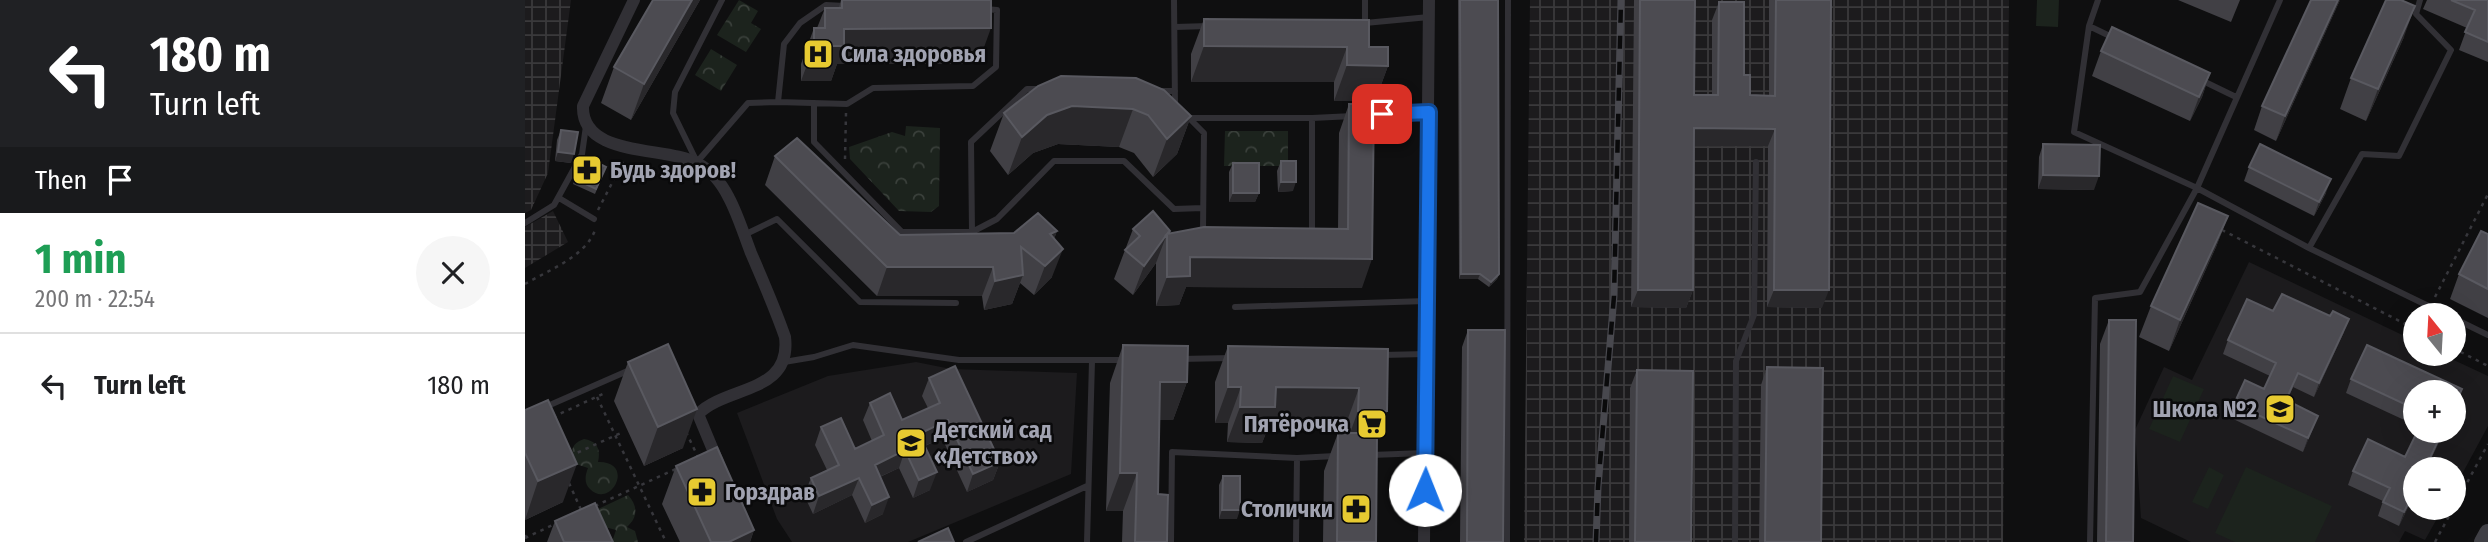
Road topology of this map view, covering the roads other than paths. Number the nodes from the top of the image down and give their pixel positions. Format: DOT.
graph roads {
  1 [pos="634,0"];
  2 [pos="722,0"];
  3 [pos="1174,0"];
  4 [pos="1365,0"];
  5 [pos="1429,0"];
  6 [pos="1508,0"];
  7 [pos="2098,0"];
  8 [pos="2280,0"];
  9 [pos="2420,0"];
  10 [pos="852,6"];
  11 [pos="970,9"];
  12 [pos="1429,17"];
  13 [pos="1352,23"];
  14 [pos="1365,23"];
  15 [pos="1216,26"];
  16 [pos="2089,26"];
  17 [pos="1175,27"];
  18 [pos="2126,44"];
  19 [pos="2199,79"];
  20 [pos="1054,89"];
  21 [pos="1148,91"];
  22 [pos="1175,91"];
  23 [pos="2236,97"];
  24 [pos="778,102"];
  25 [pos="814,103"];
  26 [pos="1429,112"];
  27 [pos="1189,118"];
  28 [pos="1312,118"];
  29 [pos="586,126"];
  30 [pos="697,162"];
  31 [pos="1756,162"];
  32 [pos="2197,188"];
  33 [pos="559,198"];
  34 [pos="1203,208"];
  35 [pos="594,219"];
  36 [pos="525,223"];
  37 [pos="1216,230"];
  38 [pos="1298,231"];
  39 [pos="972,232"];
  40 [pos="744,235"];
  41 [pos="2309,248"];
  42 [pos="1426,301"];
  43 [pos="956,303"];
  44 [pos="2423,303"];
  45 [pos="1235,307"];
  46 [pos="2466,324"];
  47 [pos="2488,335"];
  48 [pos="1426,354"];
  49 [pos="1370,355"];
  50 [pos="1245,358"];
  51 [pos="1176,359"];
  52 [pos="1134,360"];
  53 [pos="1093,361"];
  54 [pos="783,362"];
  55 [pos="638,366"];
  56 [pos="538,411"];
  57 [pos="1425,453"];
  58 [pos="1361,455"];
  59 [pos="1348,456"];
  60 [pos="1297,458"];
  61 [pos="725,477"];
  62 [pos="1087,486"];
  63 [pos="2488,533"];
  64 [pos="966,542"];
  65 [pos="1087,542"];
  66 [pos="1171,542"];
  67 [pos="1296,542"];
  68 [pos="1424,542"];
  69 [pos="1507,542"];
  70 [pos="1735,542"];
  71 [pos="2090,542"];
  72 [pos="2483,542"];
  1 -- 29 [label="street"];
  2 -- 30 [label="lane"];
  3 -- 17 [label="lane"];
  4 -- 14 [label="lane"];
  5 -- 12 [label="street"];
  6 -- 69 [label="lane"];
  7 -- 16 [label="lane"];
  8 -- 23 [label="lane"];
  9 -- 41 [label="lane"];
  10 -- 24 [label="lane"];
  11 -- 25 [label="lane"];
  12 -- 14 [label="lane"];
  12 -- 26 [label="street"];
  13 -- 14 [label="lane"];
  15 -- 17 [label="lane"];
  16 -- 18 [label="lane"];
  16 -- 32 [label="lane"];
  17 -- 22 [label="lane"];
  19 -- 23 [label="lane"];
  20 -- 39 [label="lane"];
  21 -- 22 [label="lane"];
  22 -- 27 [label="lane"];
  23 -- 32 [label="lane"];
  24 -- 25 [label="lane"];
  24 -- 30 [label="lane"];
  25 -- 39 [label="lane"];
  26 -- 28 [label="lane"];
  26 -- 42 [label="street"];
  27 -- 28 [label="lane"];
  27 -- 34 [label="lane"];
  28 -- 38 [label="lane"];
  29 -- 30 [label="street"];
  29 -- 33 [label="lane"];
  30 -- 40 [label="street"];
  31 -- 70 [label="lane"];
  32 -- 41 [label="lane"];
  32 -- 71 [label="lane"];
  33 -- 35 [label="lane"];
  33 -- 36 [label="lane"];
  34 -- 37 [label="lane"];
  34 -- 39 [label="lane"];
  40 -- 43 [label="lane"];
  40 -- 54 [label="street"];
  41 -- 44 [label="lane"];
  42 -- 45 [label="lane"];
  42 -- 48 [label="street"];
  46 -- 47 [label="lane"];
  48 -- 49 [label="lane"];
  48 -- 57 [label="street"];
  50 -- 51 [label="lane"];
  52 -- 53 [label="lane"];
  53 -- 54 [label="lane"];
  53 -- 62 [label="lane"];
  54 -- 61 [label="street"];
  55 -- 56 [label="lane"];
  57 -- 58 [label="lane"];
  57 -- 68 [label="street"];
  59 -- 60 [label="lane"];
  60 -- 66 [label="lane"];
  60 -- 67 [label="lane"];
  62 -- 64 [label="lane"];
  62 -- 65 [label="lane"];
  63 -- 72 [label="main road"];
}
